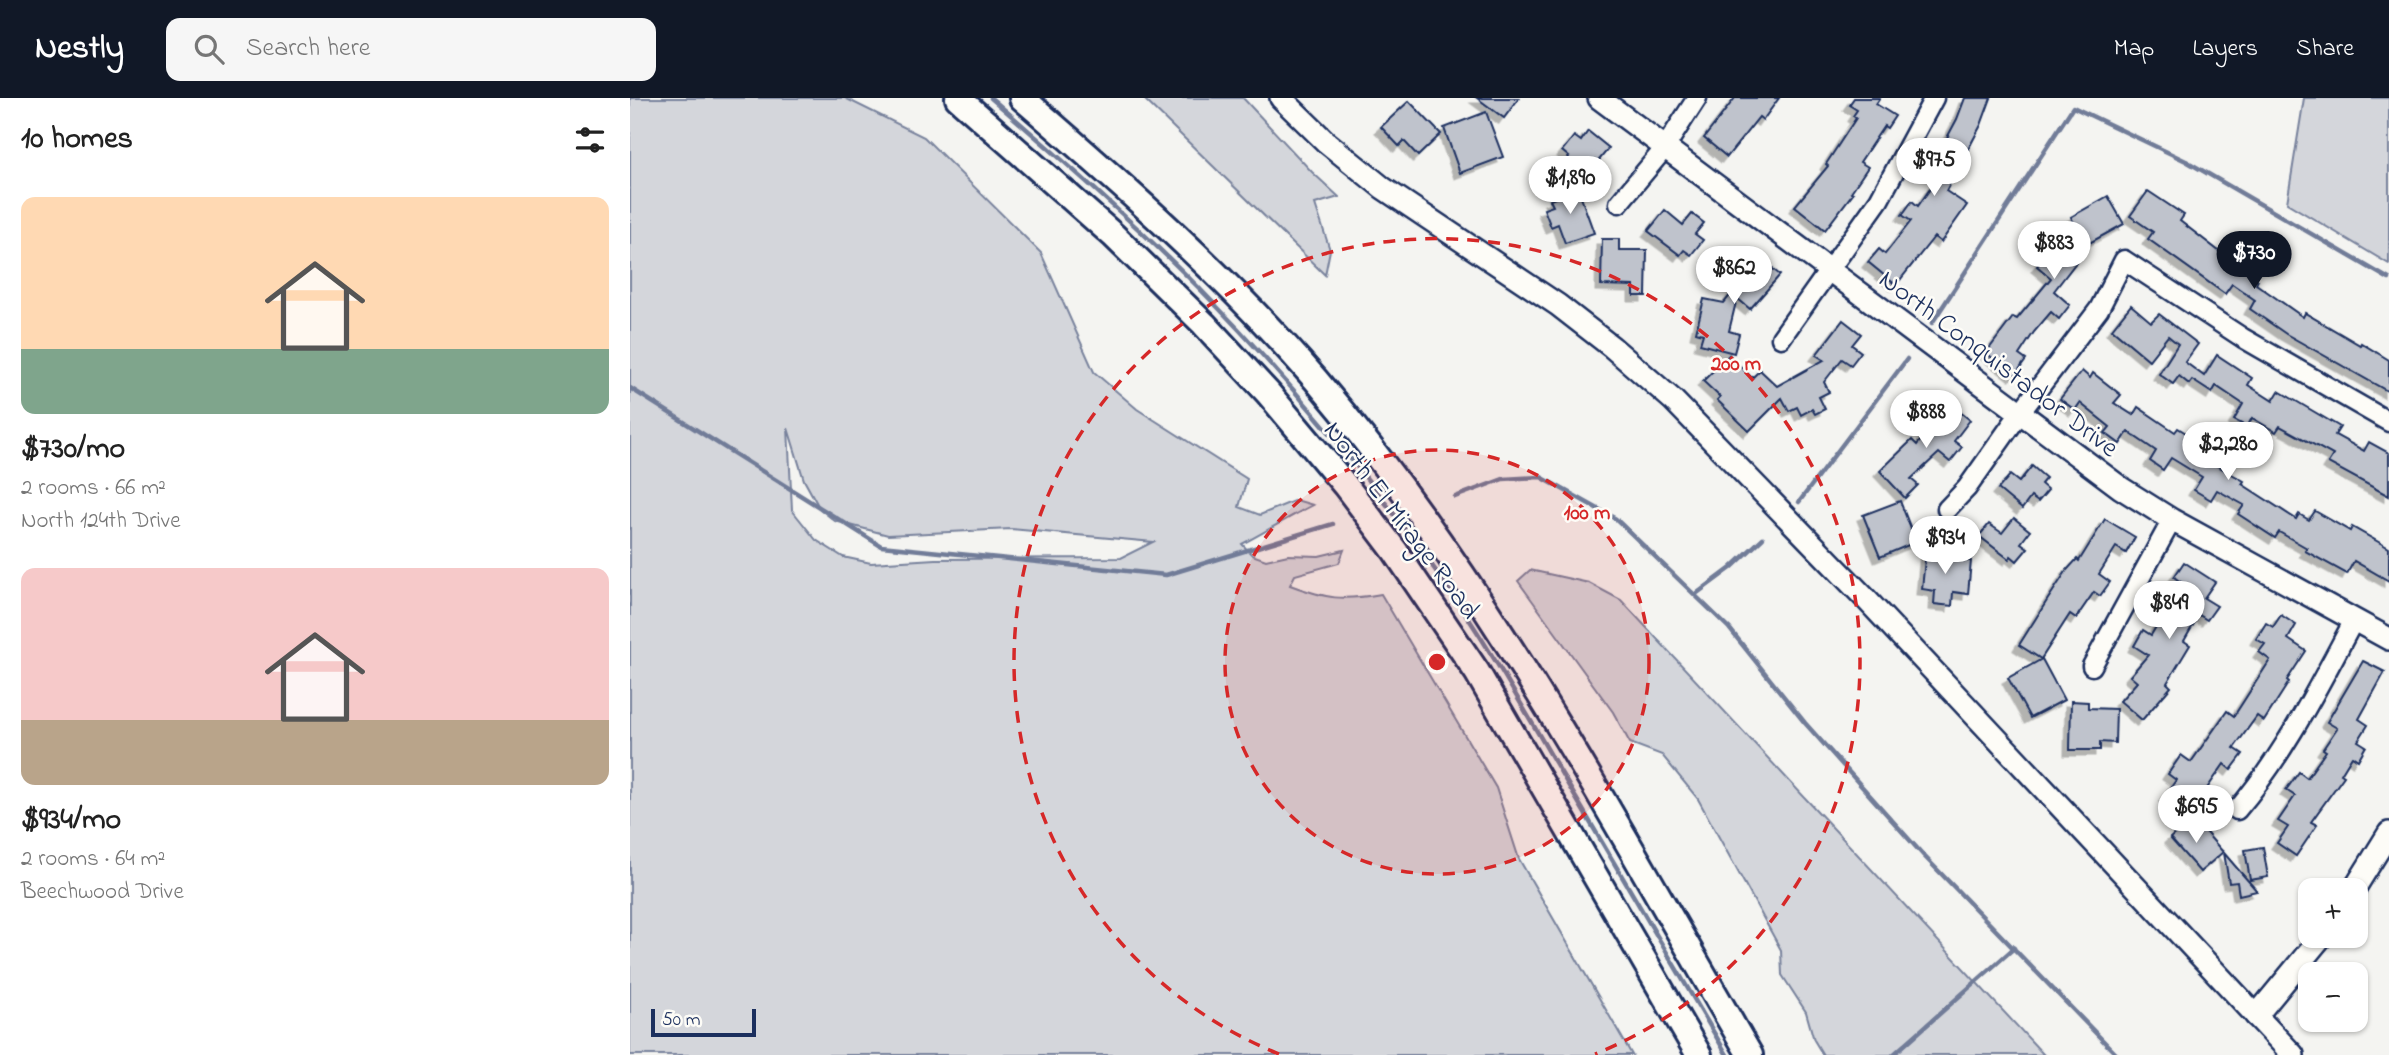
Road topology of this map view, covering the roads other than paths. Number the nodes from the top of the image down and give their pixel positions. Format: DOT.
graph roads {
  1 [pos="958,98"];
  2 [pos="1022,98"];
  3 [pos="1281,98"];
  4 [pos="1599,98"];
  5 [pos="1698,98"];
  6 [pos="1934,98"];
  7 [pos="1664,149"];
  8 [pos="1619,203"];
  9 [pos="1828,269"];
  10 [pos="1781,338"];
  11 [pos="2020,413"];
  12 [pos="2389,422"];
  13 [pos="1947,509"];
  14 [pos="2172,520"];
  15 [pos="2354,620"];
  16 [pos="2389,639"];
  17 [pos="2092,666"];
  18 [pos="2237,810"];
  19 [pos="2389,833"];
  20 [pos="2361,878"];
  21 [pos="2312,948"];
  22 [pos="2256,1016"];
  23 [pos="1699,1055"];
  24 [pos="1750,1055"];
  25 [pos="2293,1055"];
  1 -- 23 [label="main road, North El Mirage Road"];
  2 -- 24 [label="main road, North El Mirage Road"];
  3 -- 22 [label="street"];
  4 -- 7 [label="street, North Conquistador Drive"];
  5 -- 7 [label="street"];
  6 -- 9 [label="street"];
  7 -- 8 [label="street"];
  7 -- 9 [label="street, North Conquistador Drive"];
  9 -- 10 [label="street"];
  9 -- 11 [label="street, North Conquistador Drive"];
  11 -- 12 [label="street"];
  11 -- 13 [label="street"];
  11 -- 14 [label="street, North Conquistador Drive"];
  14 -- 15 [label="street, North Conquistador Drive"];
  14 -- 17 [label="street"];
  15 -- 16 [label="street, North Conquistador Drive"];
  15 -- 18 [label="street"];
  19 -- 20 [label="street"];
  21 -- 22 [label="street"];
  22 -- 25 [label="street"];
}
